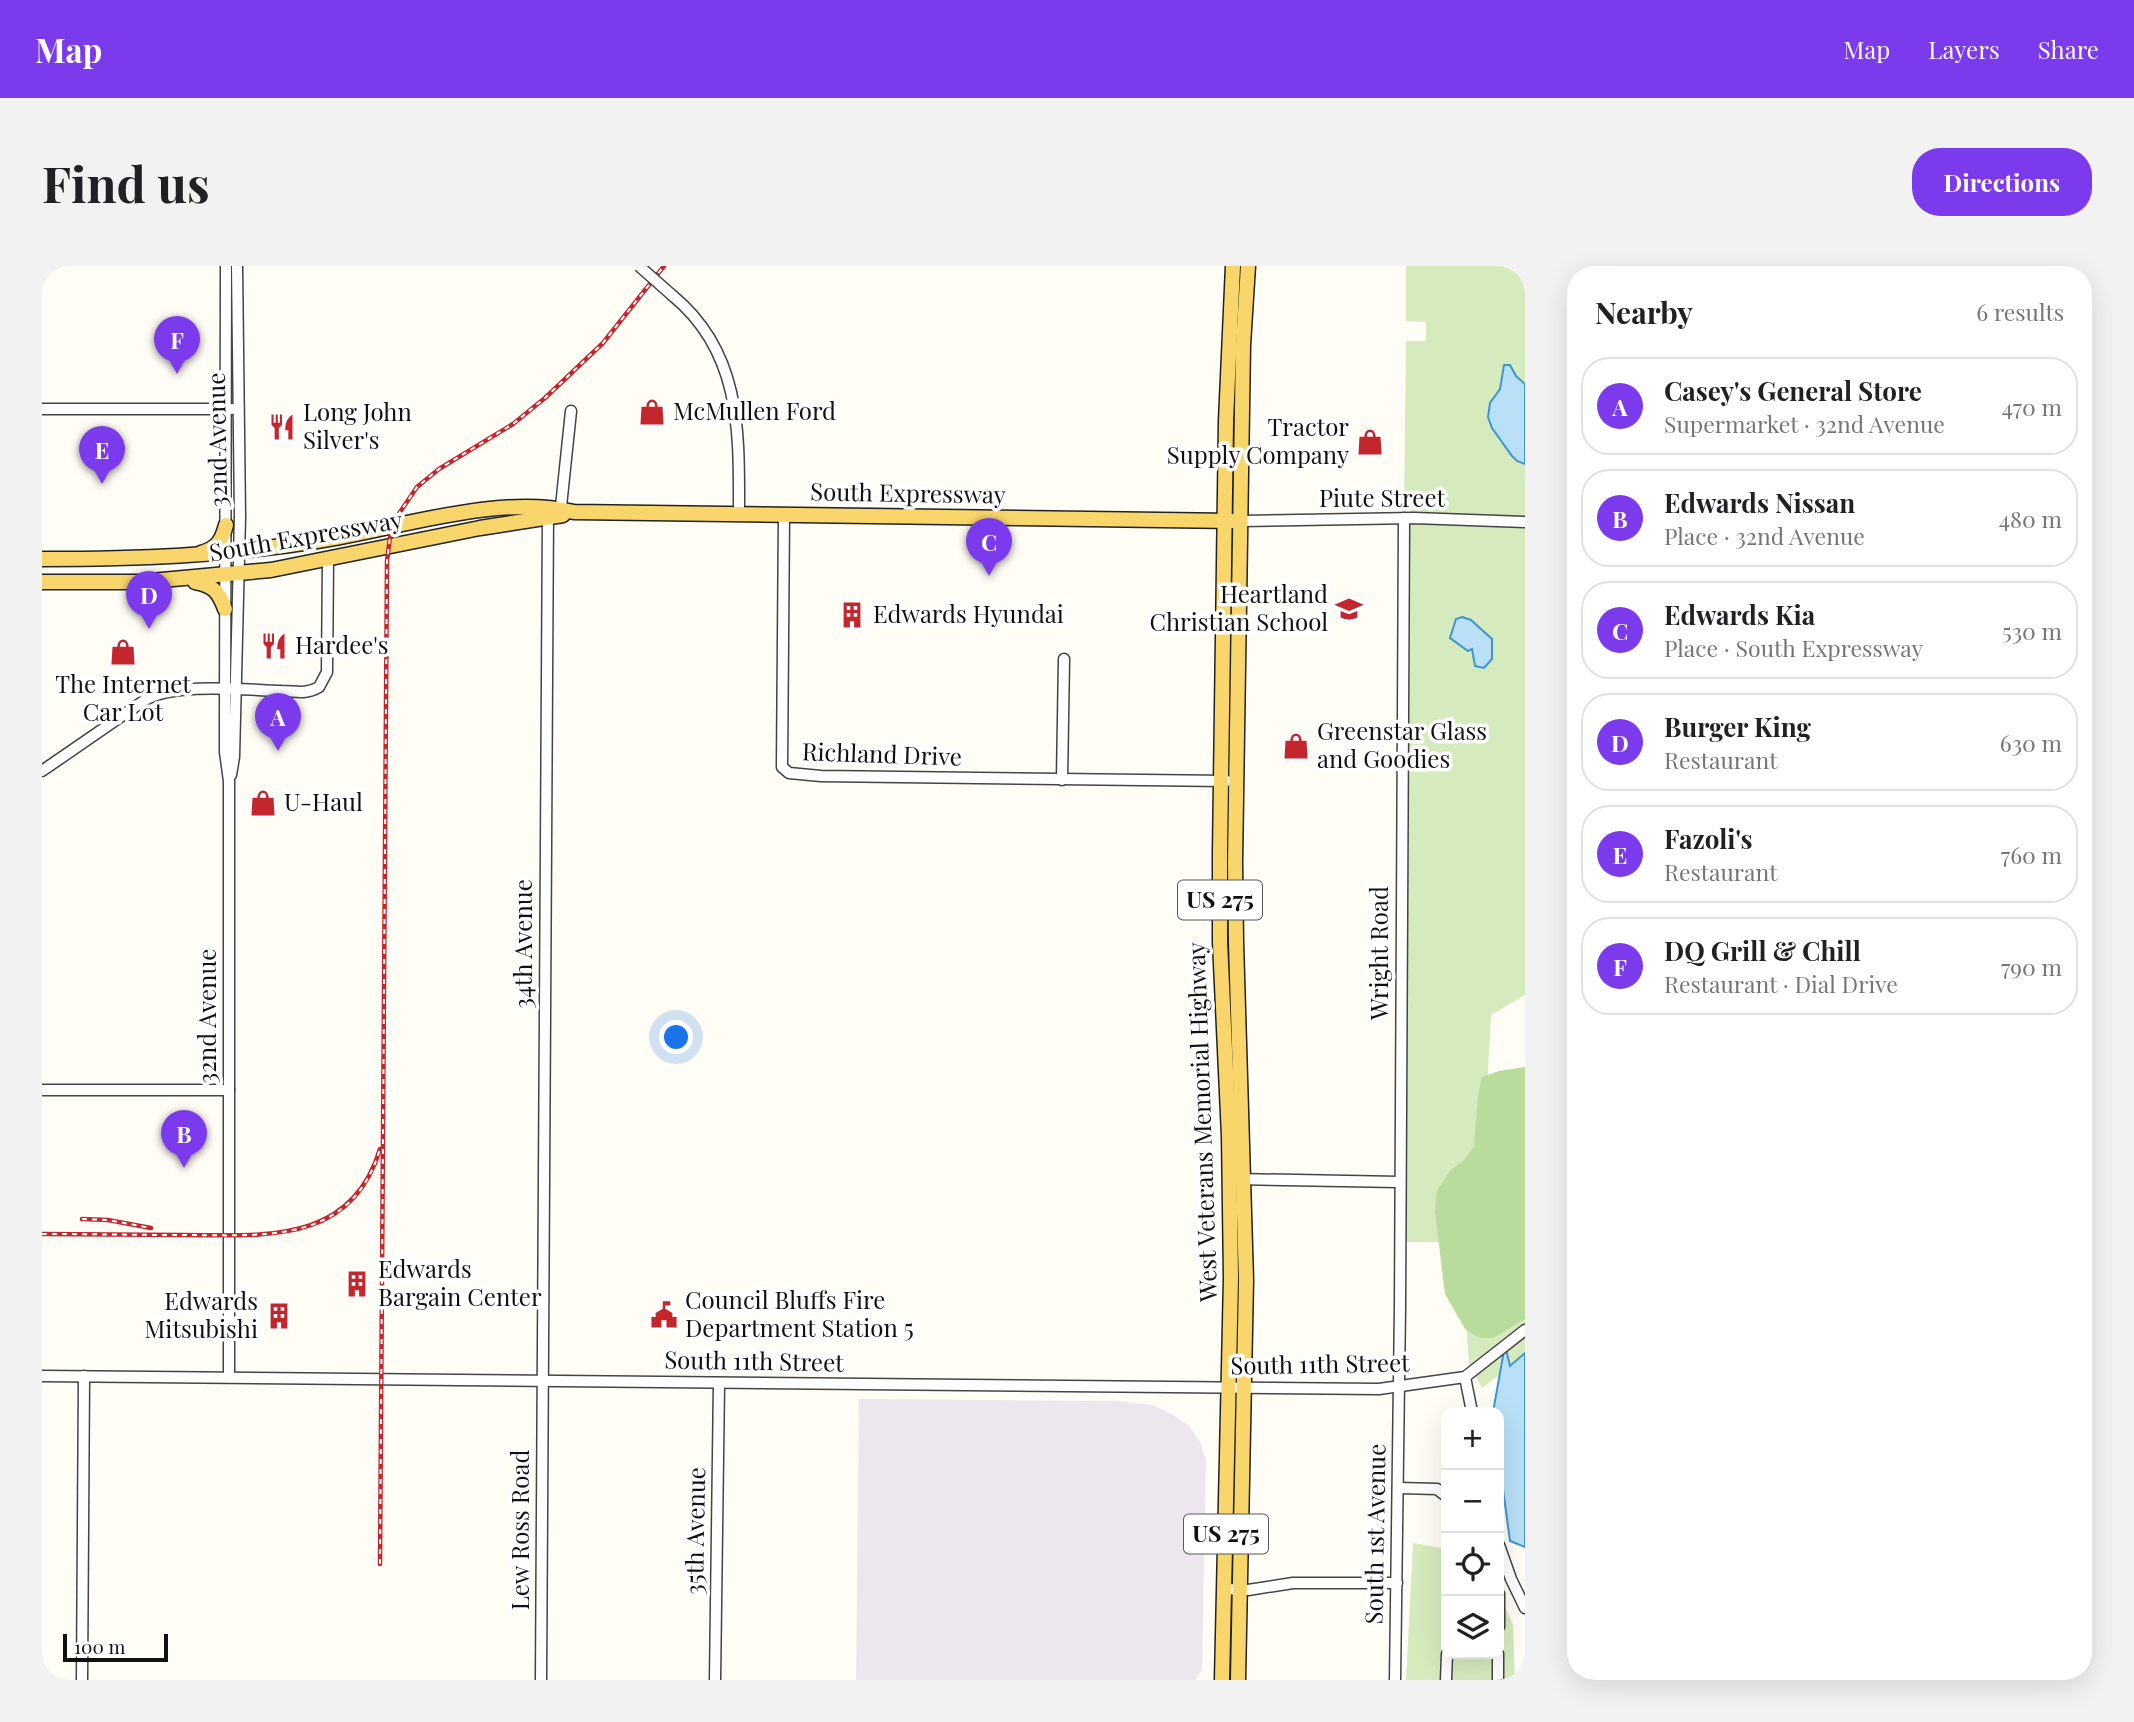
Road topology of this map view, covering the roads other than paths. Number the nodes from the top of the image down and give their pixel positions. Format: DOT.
graph roads {
  1 [pos="226,266"];
  2 [pos="237,266"];
  3 [pos="639,266"];
  4 [pos="1233,266"];
  5 [pos="1248,266"];
  6 [pos="42,409"];
  7 [pos="232,409"];
  8 [pos="571,411"];
  9 [pos="558,513"];
  10 [pos="739,514"];
  11 [pos="784,514"];
  12 [pos="1404,519"];
  13 [pos="1224,521"];
  14 [pos="1240,521"];
  15 [pos="1525,522"];
  16 [pos="226,525"];
  17 [pos="233,553"];
  18 [pos="188,556"];
  19 [pos="42,559"];
  20 [pos="328,560"];
  21 [pos="231,575"];
  22 [pos="176,580"];
  23 [pos="42,582"];
  24 [pos="225,609"];
  25 [pos="1064,659"];
  26 [pos="231,690"];
  27 [pos="42,771"];
  28 [pos="1062,780"];
  29 [pos="1236,781"];
  30 [pos="1220,782"];
  31 [pos="42,1090"];
  32 [pos="229,1090"];
  33 [pos="1237,1179"];
  34 [pos="1399,1182"];
  35 [pos="1525,1330"];
  36 [pos="42,1376"];
  37 [pos="84,1376"];
  38 [pos="229,1377"];
  39 [pos="1465,1377"];
  40 [pos="543,1380"];
  41 [pos="719,1382"];
  42 [pos="1399,1388"];
  43 [pos="1230,1389"];
  44 [pos="1245,1389"];
  45 [pos="1471,1407"];
  46 [pos="1398,1488"];
  47 [pos="1441,1492"];
  48 [pos="1504,1559"];
  49 [pos="1396,1583"];
  50 [pos="1224,1590"];
  51 [pos="1240,1590"];
  52 [pos="1525,1608"];
  53 [pos="1447,1659"];
  54 [pos="1498,1659"];
  55 [pos="82,1680"];
  56 [pos="541,1680"];
  57 [pos="715,1680"];
  58 [pos="1222,1680"];
  59 [pos="1238,1680"];
  60 [pos="1395,1680"];
  61 [pos="1446,1680"];
  62 [pos="1498,1680"];
  1 -- 7 [label="street, 32nd Avenue"];
  2 -- 7 [label="street, 32nd Avenue"];
  3 -- 10 [label="street, bridge"];
  4 -- 13 [label="main road, US 275"];
  5 -- 14 [label="main road, US 275"];
  6 -- 7 [label="street"];
  7 -- 16 [label="street, 32nd Avenue"];
  7 -- 17 [label="street, 32nd Avenue"];
  8 -- 9 [label="street, 34th Avenue"];
  9 -- 10 [label="main road, South Expressway"];
  9 -- 17 [label="main road, South Expressway"];
  9 -- 20 [label="main road, South Expressway"];
  9 -- 40 [label="street, 34th Avenue"];
  10 -- 11 [label="main road, South Expressway"];
  11 -- 13 [label="main road, South Expressway"];
  11 -- 28 [label="street, Richland Drive"];
  12 -- 14 [label="street, Piute Street"];
  12 -- 15 [label="street, Piute Street"];
  12 -- 34 [label="street, Wright Road"];
  13 -- 14 [label="main road, South Expressway"];
  13 -- 30 [label="main road, West Veterans Memorial Highway / US 275"];
  14 -- 29 [label="main road, West Veterans Memorial Highway / US 275"];
  16 -- 17 [label="street, 32nd Avenue"];
  16 -- 18 [label="main road"];
  17 -- 18 [label="main road, South Expressway"];
  17 -- 21 [label="street, 32nd Avenue"];
  18 -- 19 [label="main road, South Expressway"];
  20 -- 21 [label="main road, South Expressway"];
  20 -- 26 [label="street"];
  21 -- 22 [label="main road, South Expressway"];
  21 -- 24 [label="street, 32nd Avenue"];
  21 -- 26 [label="street, 32nd Avenue"];
  22 -- 23 [label="main road, South Expressway"];
  22 -- 24 [label="main road"];
  24 -- 26 [label="street, 32nd Avenue"];
  25 -- 28 [label="street"];
  26 -- 27 [label="street"];
  26 -- 32 [label="street, 32nd Avenue"];
  28 -- 30 [label="street, Richland Drive"];
  29 -- 30 [label="street, Richland Drive"];
  29 -- 33 [label="main road, West Veterans Memorial Highway / US 275"];
  30 -- 33 [label="main road, West Veterans Memorial Highway / US 275"];
  31 -- 32 [label="street"];
  32 -- 38 [label="street, 32nd Avenue"];
  33 -- 34 [label="street"];
  33 -- 43 [label="main road, West Veterans Memorial Highway / US 275"];
  33 -- 44 [label="main road, West Veterans Memorial Highway / US 275"];
  34 -- 42 [label="street, Wright Road"];
  35 -- 39 [label="street"];
  36 -- 37 [label="street, South 11th Street"];
  37 -- 38 [label="street, South 11th Street"];
  37 -- 55 [label="street"];
  38 -- 40 [label="street, South 11th Street"];
  39 -- 42 [label="street, South 11th Street"];
  39 -- 45 [label="street"];
  40 -- 41 [label="street, South 11th Street"];
  40 -- 56 [label="street, Lew Ross Road"];
  41 -- 43 [label="street, South 11th Street"];
  41 -- 57 [label="street, 35th Avenue"];
  42 -- 44 [label="street, South 11th Street"];
  42 -- 46 [label="street, South 1st Avenue"];
  43 -- 44 [label="street, South 11th Street"];
  43 -- 50 [label="main road, West Veterans Memorial Highway / US 275"];
  44 -- 51 [label="main road, West Veterans Memorial Highway / US 275"];
  46 -- 47 [label="street"];
  46 -- 49 [label="street, South 1st Avenue"];
  48 -- 52 [label="street"];
  49 -- 51 [label="street"];
  49 -- 60 [label="street, South 1st Avenue"];
  50 -- 51 [label="street"];
  50 -- 58 [label="main road, West Veterans Memorial Highway / US 275"];
  51 -- 59 [label="main road, West Veterans Memorial Highway / US 275"];
  53 -- 61 [label="street"];
  54 -- 62 [label="street"];
}
